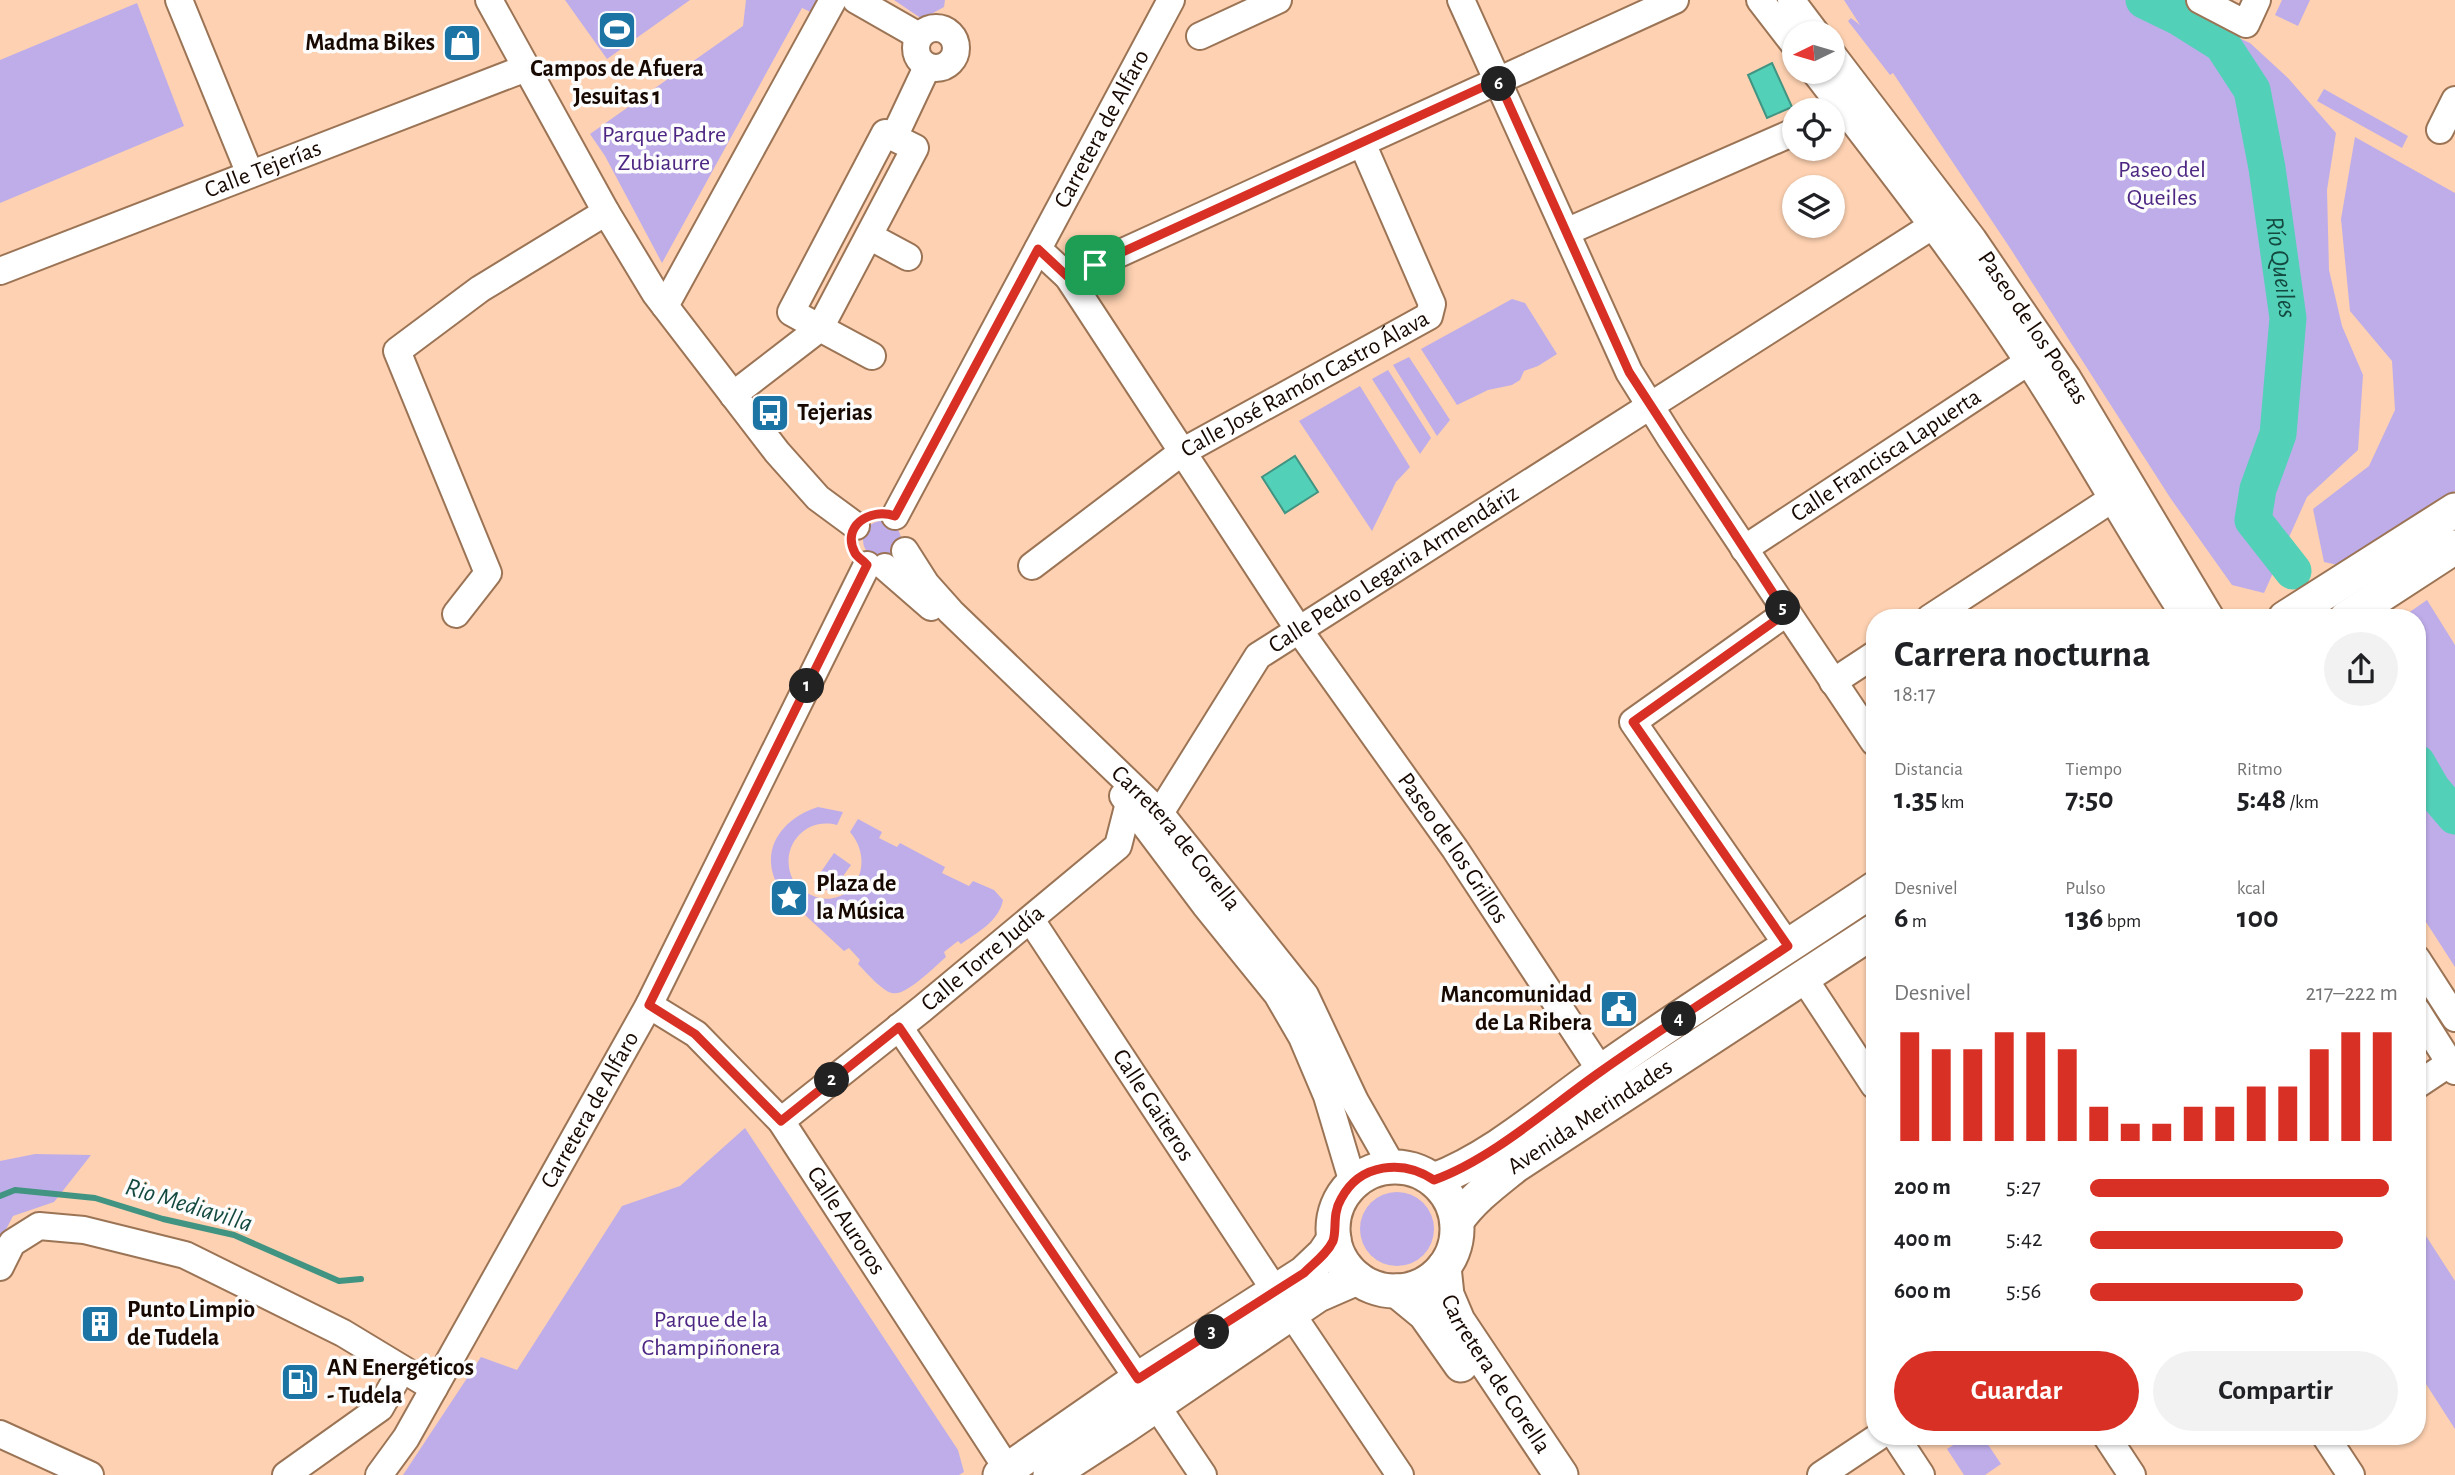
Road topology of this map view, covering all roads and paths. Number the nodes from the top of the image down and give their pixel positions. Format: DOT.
graph roads {
  1 [pos="178,0"];
  2 [pos="489,0"];
  3 [pos="833,0"];
  4 [pos="856,0"];
  5 [pos="1171,0"];
  6 [pos="1278,0"];
  7 [pos="1461,0"];
  8 [pos="1675,0"];
  9 [pos="1760,0"];
  10 [pos="1791,0"];
  11 [pos="2200,0"];
  12 [pos="2251,12"];
  13 [pos="1807,21"];
  14 [pos="1782,28"];
  15 [pos="919,36"];
  16 [pos="1200,36"];
  17 [pos="927,67"];
  18 [pos="526,68"];
  19 [pos="1845,71"];
  20 [pos="1498,80"];
  21 [pos="2455,100"];
  22 [pos="1845,120"];
  23 [pos="2440,130"];
  24 [pos="894,137"];
  25 [pos="1782,137"];
  26 [pos="1362,143"];
  27 [pos="250,174"];
  28 [pos="606,212"];
  29 [pos="1932,226"];
  30 [pos="1566,232"];
  31 [pos="869,236"];
  32 [pos="1038,249"];
  33 [pos="908,257"];
  34 [pos="0,271"];
  35 [pos="1068,277"];
  36 [pos="665,306"];
  37 [pos="820,328"];
  38 [pos="872,356"];
  39 [pos="2028,362"];
  40 [pos="733,395"];
  41 [pos="1650,406"];
  42 [pos="1182,452"];
  43 [pos="2112,499"];
  44 [pos="2455,510"];
  45 [pos="895,516"];
  46 [pos="856,526"];
  47 [pos="2455,547"];
  48 [pos="1744,549"];
  49 [pos="886,561"];
  50 [pos="1032,566"];
  51 [pos="1944,609"];
  52 [pos="2180,609"];
  53 [pos="2206,609"];
  54 [pos="2299,609"];
  55 [pos="2360,609"];
  56 [pos="1786,613"];
  57 [pos="456,614"];
  58 [pos="1299,630"];
  59 [pos="1866,660"];
  60 [pos="1833,682"];
  61 [pos="1866,730"];
  62 [pos="1129,803"];
  63 [pos="1160,813"];
  64 [pos="1118,846"];
  65 [pos="1176,867"];
  66 [pos="1866,894"];
  67 [pos="1031,920"];
  68 [pos="1866,936"];
  69 [pos="1788,946"];
  70 [pos="2426,973"];
  71 [pos="1803,978"];
  72 [pos="649,1005"];
  73 [pos="2455,1018"];
  74 [pos="2426,1025"];
  75 [pos="899,1027"];
  76 [pos="2453,1067"];
  77 [pos="1601,1071"];
  78 [pos="1866,1073"];
  79 [pos="2426,1080"];
  80 [pos="781,1121"];
  81 [pos="1392,1166"];
  82 [pos="1434,1180"];
  83 [pos="1353,1183"];
  84 [pos="1457,1221"];
  85 [pos="1334,1239"];
  86 [pos="0,1267"];
  87 [pos="1444,1267"];
  88 [pos="1357,1278"];
  89 [pos="1397,1291"];
  90 [pos="1283,1302"];
  91 [pos="402,1369"];
  92 [pos="434,1388"];
  93 [pos="1147,1392"];
  94 [pos="0,1434"];
  95 [pos="1866,1445"];
  96 [pos="1901,1445"];
  97 [pos="2112,1445"];
  98 [pos="2331,1445"];
  99 [pos="1004,1472"];
  100 [pos="90,1475"];
  101 [pos="286,1475"];
  102 [pos="379,1475"];
  103 [pos="1049,1475"];
  104 [pos="1203,1475"];
  105 [pos="1400,1475"];
  106 [pos="1535,1475"];
  107 [pos="1561,1475"];
  108 [pos="1821,1475"];
  109 [pos="1921,1475"];
  110 [pos="2132,1475"];
  111 [pos="2351,1475"];
  1 -- 27 [label="street"];
  2 -- 18 [label="street"];
  3 -- 36 [label="street"];
  4 -- 15 [label="street"];
  5 -- 32 [label="street, Carretera de Alfaro"];
  6 -- 16 [label="street"];
  7 -- 20 [label="street"];
  8 -- 20 [label="street"];
  9 -- 14 [label="street"];
  10 -- 13 [label="street"];
  11 -- 12 [label="street"];
  15 -- 17 [label="street"];
  15 -- 17 [label="street"];
  17 -- 24 [label="street"];
  18 -- 27 [label="street, Calle Tejerías"];
  18 -- 28 [label="street"];
  19 -- 53 [label="street, Paseo de los Poetas"];
  20 -- 26 [label="street"];
  20 -- 30 [label="street"];
  21 -- 23 [label="street"];
  22 -- 29 [label="street, Paseo de los Poetas"];
  24 -- 31 [label="street"];
  24 -- 37 [label="street"];
  25 -- 30 [label="street"];
  26 -- 35 [label="street"];
  26 -- 42 [label="street, Calle José Ramón Castro Álava"];
  27 -- 34 [label="street, Calle Tejerías"];
  28 -- 36 [label="street"];
  28 -- 57 [label="street"];
  29 -- 39 [label="street, Paseo de los Poetas"];
  29 -- 41 [label="street, Calle Pedro Legaria Armendáriz"];
  30 -- 41 [label="street"];
  31 -- 33 [label="street"];
  31 -- 37 [label="street"];
  32 -- 35 [label="street, Paseo de los Grillos"];
  32 -- 45 [label="street, Carretera de Alfaro"];
  35 -- 42 [label="street, Paseo de los Grillos"];
  36 -- 40 [label="street"];
  37 -- 38 [label="street"];
  37 -- 40 [label="street"];
  39 -- 43 [label="street, Paseo de los Poetas"];
  39 -- 48 [label="street, Calle Francisca Lapuerta"];
  40 -- 46 [label="street"];
  41 -- 48 [label="street"];
  41 -- 58 [label="street, Calle Pedro Legaria Armendáriz"];
  42 -- 50 [label="street, Calle José Ramón Castro Álava"];
  42 -- 58 [label="street, Paseo de los Grillos"];
  43 -- 51 [label="street"];
  43 -- 52 [label="street, Paseo de los Poetas"];
  44 -- 54 [label="main road"];
  45 -- 46 [label="street"];
  45 -- 49 [label="street"];
  46 -- 49 [label="street"];
  47 -- 55 [label="main road"];
  48 -- 56 [label="street"];
  49 -- 62 [label="street, Carretera de Corella"];
  49 -- 63 [label="street, Carretera de Corella"];
  49 -- 72 [label="street, Carretera de Alfaro"];
  56 -- 60 [label="street"];
  56 -- 69 [label="street"];
  58 -- 63 [label="street, Calle Pedro Legaria Armendáriz"];
  58 -- 77 [label="street, Paseo de los Grillos"];
  59 -- 60 [label="street"];
  60 -- 61 [label="street"];
  62 -- 64 [label="street"];
  62 -- 65 [label="street, Carretera de Corella"];
  63 -- 81 [label="street, Carretera de Corella"];
  64 -- 65 [label="street"];
  64 -- 67 [label="street, Calle Torre Judía"];
  65 -- 83 [label="street, Carretera de Corella"];
  66 -- 69 [label="main road, Avenida Merindades"];
  67 -- 75 [label="street, Calle Torre Judía"];
  67 -- 90 [label="street, Calle Gaiteros"];
  68 -- 71 [label="main road, Avenida Merindades"];
  69 -- 77 [label="main road, Avenida Merindades"];
  70 -- 73 [label="street"];
  71 -- 78 [label="street"];
  71 -- 84 [label="main road, Avenida Merindades"];
  72 -- 80 [label="street, Calle Auroros"];
  72 -- 92 [label="street, Carretera de Alfaro"];
  74 -- 76 [label="street"];
  75 -- 80 [label="street, Calle Torre Judía"];
  75 -- 93 [label="street"];
  76 -- 79 [label="street"];
  77 -- 82 [label="main road, Avenida Merindades"];
  80 -- 99 [label="street, Calle Auroros"];
  81 -- 82 [label="main road"];
  81 -- 83 [label="main road"];
  82 -- 84 [label="main road"];
  83 -- 85 [label="main road"];
  84 -- 87 [label="main road"];
  85 -- 88 [label="main road"];
  85 -- 90 [label="main road"];
  86 -- 91 [label="street"];
  87 -- 89 [label="main road"];
  87 -- 107 [label="main road, Carretera de Corella"];
  88 -- 89 [label="main road"];
  88 -- 90 [label="main road"];
  89 -- 106 [label="main road, Carretera de Corella"];
  90 -- 93 [label="main road"];
  90 -- 105 [label="street, Calle Gaiteros"];
  91 -- 92 [label="street"];
  91 -- 101 [label="street"];
  92 -- 102 [label="street, Carretera de Alfaro"];
  93 -- 99 [label="main road"];
  93 -- 103 [label="main road"];
  93 -- 104 [label="street"];
  94 -- 100 [label="street"];
  95 -- 108 [label="street"];
  96 -- 109 [label="street"];
  97 -- 110 [label="street"];
  98 -- 111 [label="street"];
}
